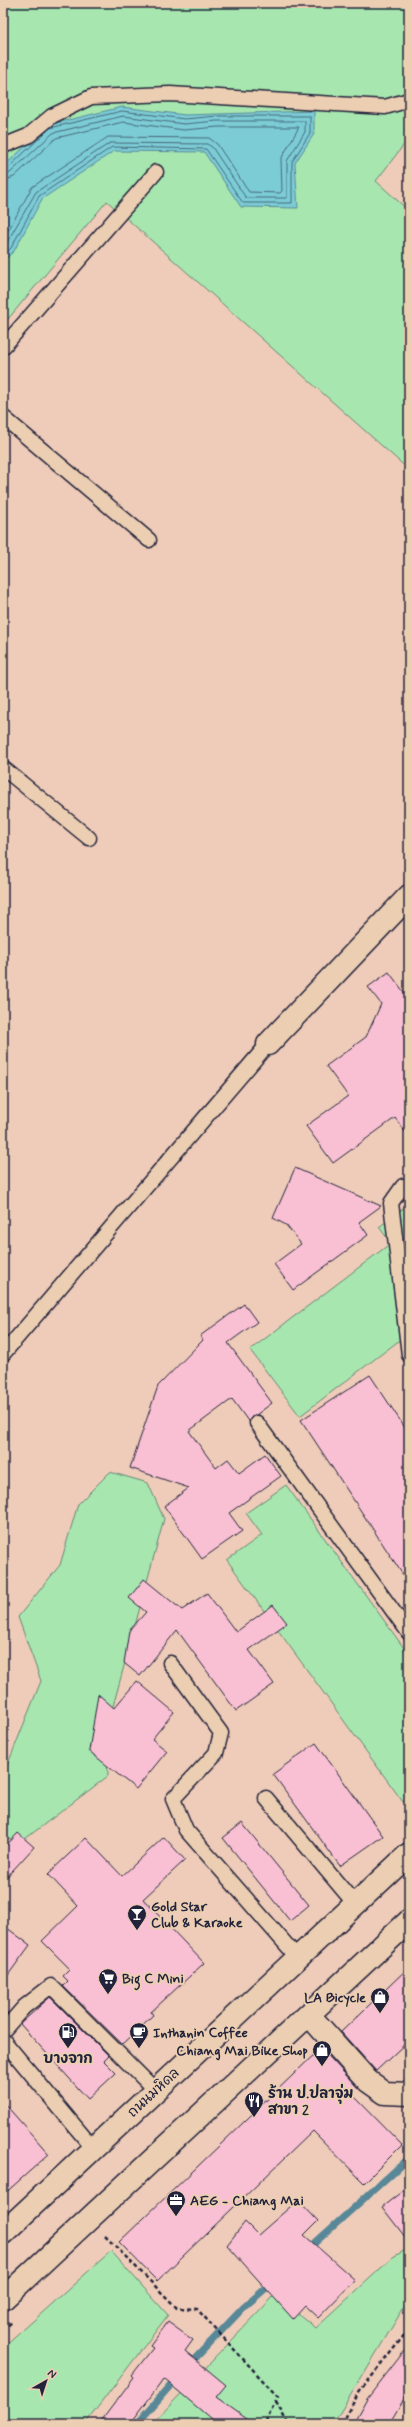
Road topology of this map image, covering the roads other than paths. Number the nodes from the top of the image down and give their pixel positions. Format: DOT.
graph roads {
  1 [pos="409,100"];
  2 [pos="3,146"];
  3 [pos="156,172"];
  4 [pos="3,346"];
  5 [pos="3,417"];
  6 [pos="149,540"];
  7 [pos="3,768"];
  8 [pos="89,838"];
  9 [pos="409,896"];
  10 [pos="268,1044"];
  11 [pos="403,1186"];
  12 [pos="3,1354"];
  13 [pos="409,1355"];
  14 [pos="257,1423"];
  15 [pos="409,1633"];
  16 [pos="170,1662"];
  17 [pos="266,1798"];
  18 [pos="409,1854"];
  19 [pos="355,1904"];
  20 [pos="409,1921"];
  21 [pos="298,1958"];
  22 [pos="309,2015"];
  23 [pos="3,2031"];
  24 [pos="3,2040"];
  25 [pos="155,2090"];
  26 [pos="409,2094"];
  27 [pos="93,2148"];
  28 [pos="3,2233"];
  29 [pos="3,2299"];
  1 -- 2 [label="lane"];
  3 -- 4 [label="lane"];
  5 -- 6 [label="lane"];
  7 -- 8 [label="lane"];
  9 -- 10 [label="main road"];
  10 -- 12 [label="lane"];
  11 -- 13 [label="lane"];
  14 -- 15 [label="lane"];
  16 -- 21 [label="lane"];
  17 -- 19 [label="lane"];
  18 -- 19 [label="main road, ถนนมหิดล"];
  19 -- 21 [label="main road, ถนนมหิดล"];
  20 -- 22 [label="main road"];
  21 -- 25 [label="main road, ถนนมหิดล"];
  22 -- 26 [label="main road"];
  22 -- 29 [label="main road"];
  23 -- 25 [label="lane"];
  24 -- 27 [label="lane"];
  25 -- 27 [label="main road, ถนนมหิดล"];
  27 -- 28 [label="main road, ถนนมหิดล"];
}
